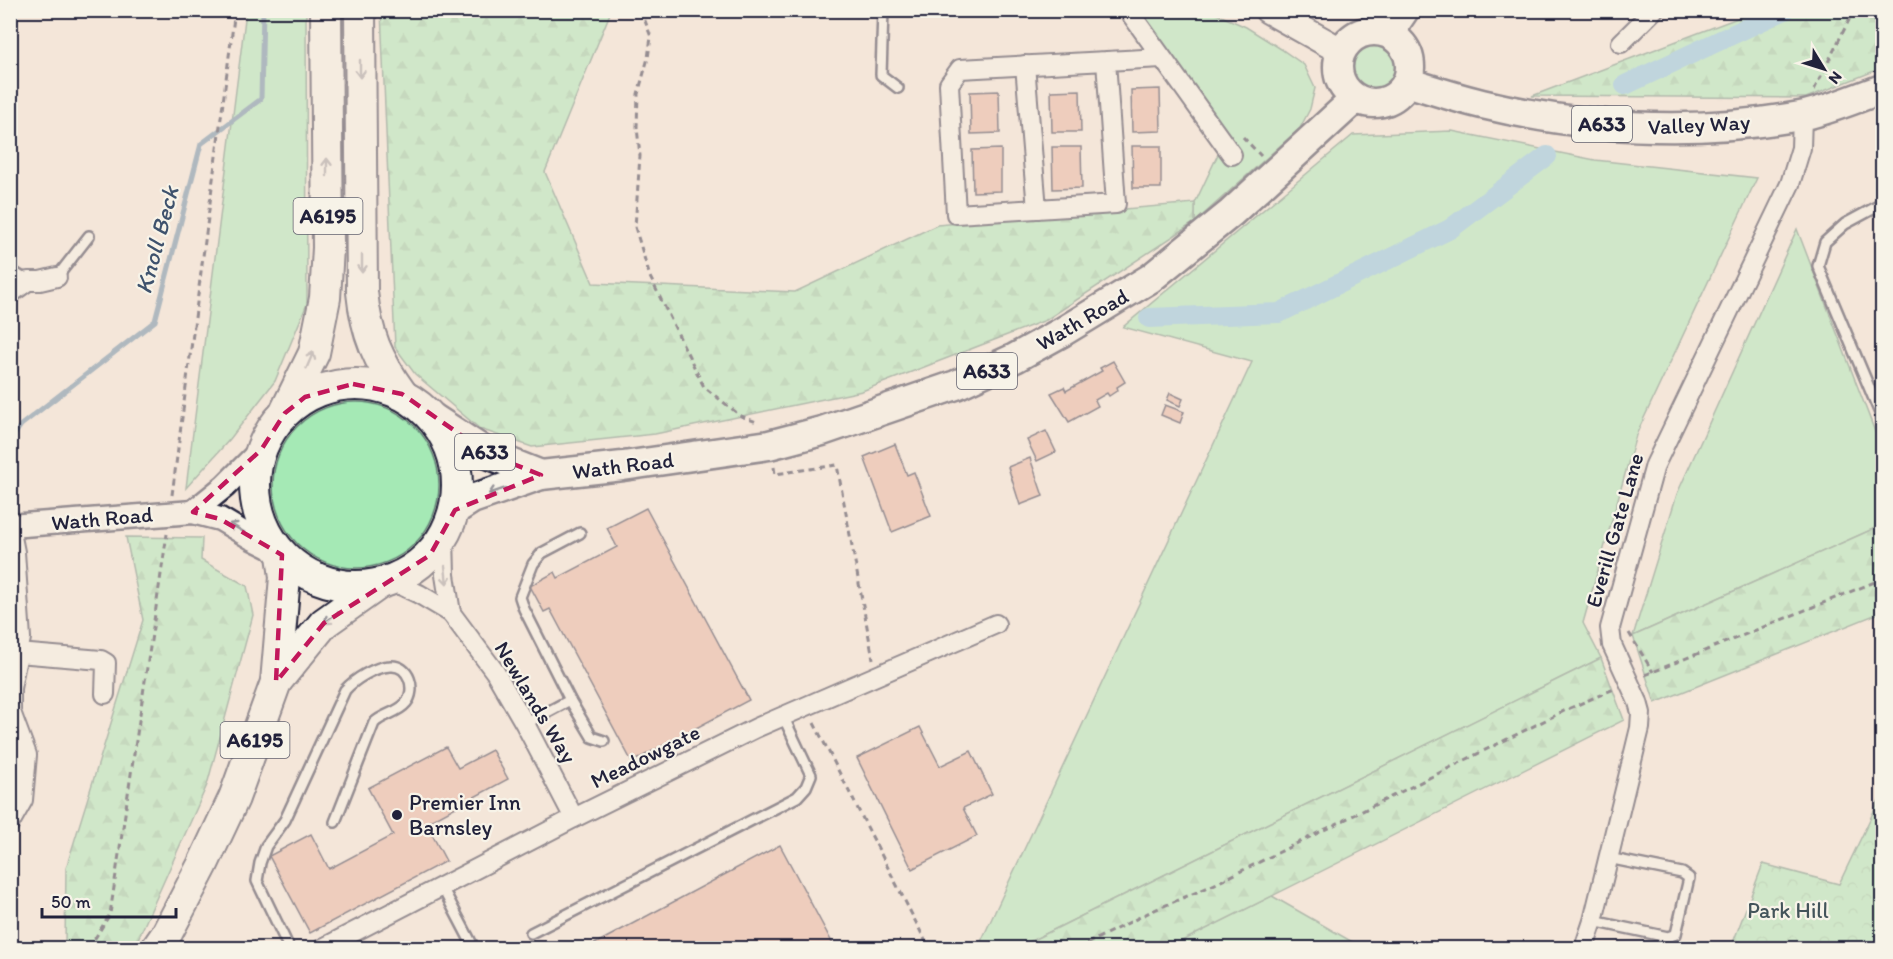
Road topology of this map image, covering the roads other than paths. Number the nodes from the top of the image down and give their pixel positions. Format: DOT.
graph roads {
  1 [pos="327,10"];
  2 [pos="360,10"];
  3 [pos="883,10"];
  4 [pos="1128,10"];
  5 [pos="1268,10"];
  6 [pos="1408,10"];
  7 [pos="1654,10"];
  8 [pos="1391,35"];
  9 [pos="1621,43"];
  10 [pos="1341,51"];
  11 [pos="1162,58"];
  12 [pos="1106,61"];
  13 [pos="1025,65"];
  14 [pos="1407,82"];
  15 [pos="898,88"];
  16 [pos="1882,89"];
  17 [pos="1355,99"];
  18 [pos="1802,116"];
  19 [pos="1231,143"];
  20 [pos="1882,204"];
  21 [pos="1037,209"];
  22 [pos="89,236"];
  23 [pos="10,270"];
  24 [pos="57,277"];
  25 [pos="28,281"];
  26 [pos="10,294"];
  27 [pos="402,394"];
  28 [pos="285,413"];
  29 [pos="433,418"];
  30 [pos="1882,418"];
  31 [pos="261,450"];
  32 [pos="542,475"];
  33 [pos="193,512"];
  34 [pos="449,524"];
  35 [pos="10,526"];
  36 [pos="580,533"];
  37 [pos="280,553"];
  38 [pos="385,583"];
  39 [pos="451,613"];
  40 [pos="996,624"];
  41 [pos="18,653"];
  42 [pos="276,682"];
  43 [pos="105,694"];
  44 [pos="570,700"];
  45 [pos="783,716"];
  46 [pos="525,724"];
  47 [pos="604,741"];
  48 [pos="574,818"];
  49 [pos="335,822"];
  50 [pos="10,823"];
  51 [pos="1608,858"];
  52 [pos="442,887"];
  53 [pos="1593,921"];
  54 [pos="531,933"];
  55 [pos="157,948"];
  56 [pos="290,948"];
  57 [pos="323,948"];
  58 [pos="474,948"];
  59 [pos="1584,948"];
  28 -- 1 [label="highway, A6195, one-way"];
  2 -- 27 [label="highway, A6195, one-way"];
  3 -- 15 [label="lane"];
  4 -- 11 [label="street"];
  5 -- 10 [label="main road"];
  6 -- 8 [label="street"];
  7 -- 9 [label="street"];
  8 -- 10 [label="main road"];
  8 -- 14 [label="main road"];
  10 -- 17 [label="main road"];
  11 -- 12 [label="street"];
  11 -- 19 [label="street"];
  12 -- 13 [label="street"];
  12 -- 21 [label="street"];
  13 -- 21 [label="street"];
  13 -- 21 [label="street"];
  14 -- 17 [label="main road"];
  14 -- 18 [label="main road, Valley Way / A633"];
  16 -- 18 [label="main road, Valley Way / A633"];
  17 -- 32 [label="main road, Wath Road / A633"];
  18 -- 51 [label="street, Everill Gate Lane, bridge"];
  20 -- 30 [label="lane"];
  22 -- 24 [label="lane"];
  23 -- 25 [label="lane"];
  24 -- 25 [label="street"];
  25 -- 26 [label="street"];
  27 -- 28 [label="highway, A6195"];
  27 -- 29 [label="highway, A6195"];
  28 -- 31 [label="highway, A6195"];
  29 -- 32 [label="main road, Wath Road / A633"];
  29 -- 34 [label="highway, A6195"];
  31 -- 33 [label="street"];
  31 -- 37 [label="highway, A6195"];
  32 -- 34 [label="main road, Wath Road / A633, one-way"];
  33 -- 35 [label="street, Wath Road"];
  37 -- 33 [label="street, Wath Road, one-way"];
  34 -- 38 [label="highway, A6195"];
  34 -- 39 [label="street, one-way"];
  35 -- 41 [label="street"];
  36 -- 44 [label="lane"];
  37 -- 38 [label="highway, A6195"];
  37 -- 42 [label="highway, A6195"];
  38 -- 39 [label="street"];
  38 -- 42 [label="highway, A6195, one-way"];
  39 -- 46 [label="street, Newlands Way"];
  40 -- 45 [label="street, Meadowgate"];
  41 -- 43 [label="street"];
  41 -- 50 [label="street"];
  42 -- 55 [label="highway, A6195"];
  44 -- 46 [label="lane"];
  44 -- 47 [label="lane"];
  45 -- 48 [label="street, Meadowgate"];
  45 -- 54 [label="lane"];
  46 -- 48 [label="street, Newlands Way"];
  48 -- 52 [label="street, Meadowgate"];
  49 -- 56 [label="lane"];
  51 -- 53 [label="street"];
  51 -- 53 [label="lane"];
  52 -- 57 [label="street, Meadowgate"];
  52 -- 58 [label="lane"];
  53 -- 59 [label="street"];
}
